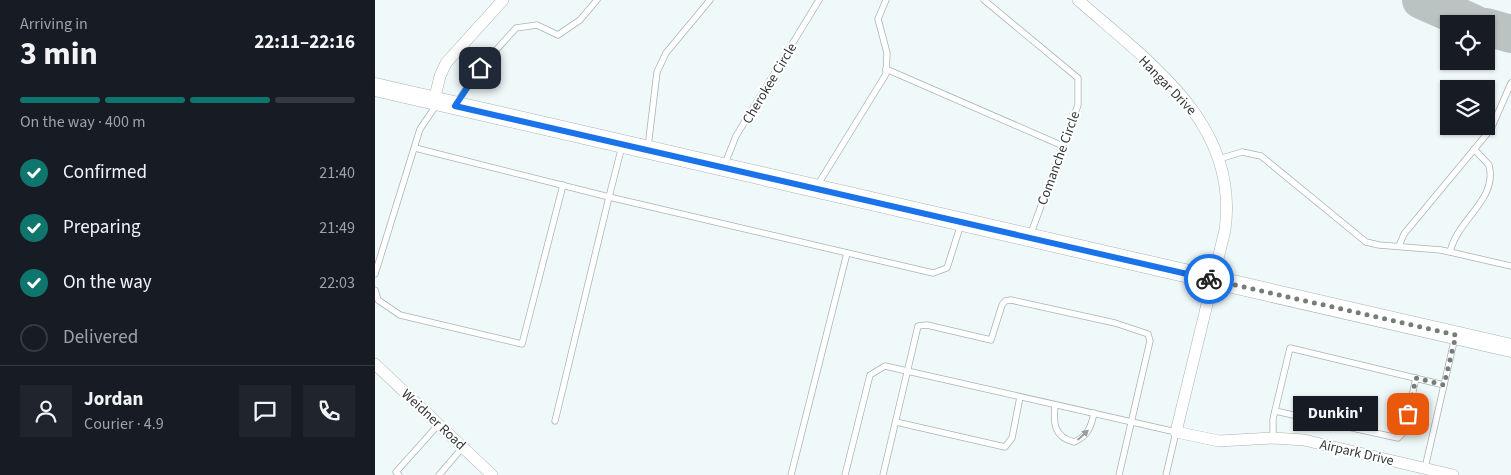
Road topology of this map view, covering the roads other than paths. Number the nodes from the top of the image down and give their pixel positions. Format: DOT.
graph roads {
  1 [pos="503,0"];
  2 [pos="597,0"];
  3 [pos="710,0"];
  4 [pos="819,0"];
  5 [pos="887,0"];
  6 [pos="984,0"];
  7 [pos="1078,0"];
  8 [pos="886,69"];
  9 [pos="1511,83"];
  10 [pos="375,88"];
  11 [pos="442,103"];
  12 [pos="622,144"];
  13 [pos="1063,146"];
  14 [pos="415,148"];
  15 [pos="1474,149"];
  16 [pos="648,150"];
  17 [pos="1219,159"];
  18 [pos="724,168"];
  19 [pos="563,185"];
  20 [pos="815,189"];
  21 [pos="609,197"];
  22 [pos="962,222"];
  23 [pos="1029,238"];
  24 [pos="1399,246"];
  25 [pos="1450,252"];
  26 [pos="847,253"];
  27 [pos="1511,266"];
  28 [pos="375,274"];
  29 [pos="1213,280"];
  30 [pos="375,290"];
  31 [pos="1456,335"];
  32 [pos="1511,348"];
  33 [pos="376,368"];
  34 [pos="906,371"];
  35 [pos="1416,378"];
  36 [pos="1444,385"];
  37 [pos="1020,397"];
  38 [pos="1055,405"];
  39 [pos="1275,411"];
  40 [pos="1094,413"];
  41 [pos="555,421"];
  42 [pos="896,422"];
  43 [pos="1133,422"];
  44 [pos="439,424"];
  45 [pos="1176,432"];
  46 [pos="1273,438"];
  47 [pos="463,447"];
  48 [pos="1425,468"];
  49 [pos="396,474"];
  50 [pos="488,474"];
  51 [pos="439,475"];
  52 [pos="791,475"];
  53 [pos="845,475"];
  54 [pos="883,475"];
  55 [pos="1119,475"];
  56 [pos="1166,475"];
  57 [pos="1453,475"];
  1 -- 11 [label="street"];
  2 -- 11 [label="lane"];
  3 -- 16 [label="lane"];
  4 -- 18 [label="lane, Cherokee Circle"];
  5 -- 8 [label="lane"];
  6 -- 13 [label="lane, Comanche Circle"];
  7 -- 17 [label="street, Hangar Drive"];
  8 -- 13 [label="lane"];
  8 -- 20 [label="lane"];
  9 -- 15 [label="lane"];
  10 -- 11 [label="main road"];
  11 -- 12 [label="main road"];
  11 -- 14 [label="lane"];
  12 -- 16 [label="main road"];
  12 -- 21 [label="lane"];
  13 -- 23 [label="lane, Comanche Circle"];
  14 -- 19 [label="lane"];
  14 -- 28 [label="lane"];
  15 -- 24 [label="lane"];
  15 -- 25 [label="lane"];
  16 -- 18 [label="main road"];
  17 -- 24 [label="lane"];
  17 -- 29 [label="street, Hangar Drive"];
  18 -- 20 [label="main road"];
  19 -- 21 [label="lane"];
  19 -- 30 [label="lane"];
  20 -- 22 [label="main road"];
  21 -- 26 [label="lane"];
  21 -- 41 [label="lane"];
  22 -- 23 [label="main road"];
  22 -- 26 [label="lane"];
  23 -- 29 [label="main road"];
  24 -- 25 [label="lane"];
  25 -- 27 [label="lane"];
  26 -- 52 [label="lane"];
  29 -- 31 [label="main road"];
  29 -- 45 [label="street"];
  31 -- 32 [label="main road"];
  31 -- 36 [label="lane"];
  33 -- 44 [label="street, Weidner Road"];
  34 -- 37 [label="lane"];
  34 -- 42 [label="lane"];
  34 -- 43 [label="lane"];
  34 -- 53 [label="lane"];
  35 -- 36 [label="lane"];
  35 -- 39 [label="lane"];
  35 -- 39 [label="lane"];
  36 -- 48 [label="lane"];
  37 -- 38 [label="lane"];
  37 -- 42 [label="lane"];
  38 -- 40 [label="lane"];
  38 -- 40 [label="lane, one-way"];
  39 -- 46 [label="lane"];
  40 -- 43 [label="lane"];
  42 -- 54 [label="lane"];
  43 -- 45 [label="lane"];
  43 -- 55 [label="lane"];
  44 -- 47 [label="street, Weidner Road"];
  44 -- 49 [label="lane"];
  45 -- 46 [label="street, Airpark Drive"];
  45 -- 56 [label="lane"];
  46 -- 48 [label="street, Airpark Drive"];
  47 -- 50 [label="street, Weidner Road"];
  47 -- 51 [label="lane"];
  48 -- 57 [label="street, Airpark Drive"];
}
